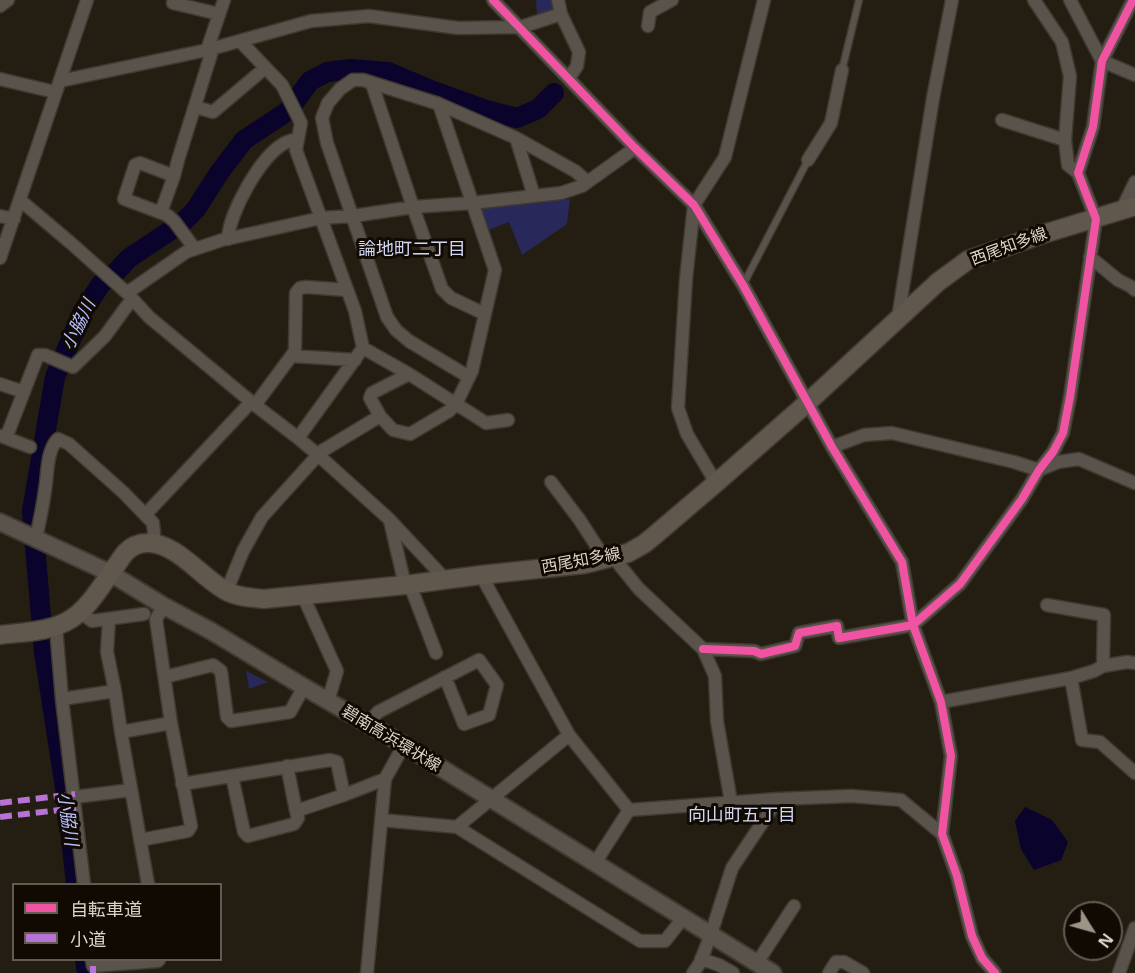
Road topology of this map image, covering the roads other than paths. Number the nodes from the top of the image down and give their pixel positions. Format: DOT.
graph roads {
  1 [pos="8,0"];
  2 [pos="87,0"];
  3 [pos="224,0"];
  4 [pos="493,0"];
  5 [pos="558,0"];
  6 [pos="672,0"];
  7 [pos="764,0"];
  8 [pos="859,0"];
  9 [pos="952,0"];
  10 [pos="1034,0"];
  11 [pos="1070,0"];
  12 [pos="1133,0"];
  13 [pos="173,3"];
  14 [pos="0,6"];
  15 [pos="219,14"];
  16 [pos="561,14"];
  17 [pos="648,26"];
  18 [pos="520,27"];
  19 [pos="240,41"];
  20 [pos="210,49"];
  21 [pos="1102,61"];
  22 [pos="265,68"];
  23 [pos="842,70"];
  24 [pos="1135,75"];
  25 [pos="569,78"];
  26 [pos="0,79"];
  27 [pos="372,84"];
  28 [pos="58,86"];
  29 [pos="439,104"];
  30 [pos="195,106"];
  31 [pos="1002,120"];
  32 [pos="516,138"];
  33 [pos="298,139"];
  34 [pos="1065,140"];
  35 [pos="635,148"];
  36 [pos="807,160"];
  37 [pos="1077,173"];
  38 [pos="174,176"];
  39 [pos="1135,182"];
  40 [pos="585,183"];
  41 [pos="534,195"];
  42 [pos="20,200"];
  43 [pos="472,202"];
  44 [pos="694,205"];
  45 [pos="413,207"];
  46 [pos="1129,208"];
  47 [pos="161,212"];
  48 [pos="0,216"];
  49 [pos="353,216"];
  50 [pos="321,218"];
  51 [pos="14,219"];
  52 [pos="1096,219"];
  53 [pos="228,239"];
  54 [pos="195,249"];
  55 [pos="0,258"];
  56 [pos="1090,258"];
  57 [pos="743,285"];
  58 [pos="347,290"];
  59 [pos="1135,290"];
  60 [pos="129,296"];
  61 [pos="485,314"];
  62 [pos="898,318"];
  63 [pos="363,348"];
  64 [pos="292,356"];
  65 [pos="355,360"];
  66 [pos="409,374"];
  67 [pos="469,377"];
  68 [pos="0,384"];
  69 [pos="24,392"];
  70 [pos="807,403"];
  71 [pos="253,404"];
  72 [pos="456,404"];
  73 [pos="380,416"];
  74 [pos="508,420"];
  75 [pos="3,437"];
  76 [pos="298,438"];
  77 [pos="30,447"];
  78 [pos="832,447"];
  79 [pos="317,455"];
  80 [pos="1039,470"];
  81 [pos="551,482"];
  82 [pos="716,483"];
  83 [pos="1135,483"];
  84 [pos="145,515"];
  85 [pos="389,519"];
  86 [pos="0,522"];
  87 [pos="36,539"];
  88 [pos="155,544"];
  89 [pos="609,558"];
  90 [pos="110,573"];
  91 [pos="481,575"];
  92 [pos="446,579"];
  93 [pos="407,585"];
  94 [pos="227,591"];
  95 [pos="303,596"];
  96 [pos="1047,605"];
  97 [pos="164,606"];
  98 [pos="80,612"];
  99 [pos="144,614"];
  100 [pos="109,619"];
  101 [pos="913,625"];
  102 [pos="56,627"];
  103 [pos="0,635"];
  104 [pos="703,649"];
  105 [pos="436,653"];
  106 [pos="1135,663"];
  107 [pos="1103,666"];
  108 [pos="165,676"];
  109 [pos="445,677"];
  110 [pos="1071,678"];
  111 [pos="304,687"];
  112 [pos="115,691"];
  113 [pos="62,699"];
  114 [pos="328,701"];
  115 [pos="941,702"];
  116 [pos="171,723"];
  117 [pos="368,724"];
  118 [pos="121,732"];
  119 [pos="569,735"];
  120 [pos="404,745"];
  121 [pos="287,766"];
  122 [pos="1135,773"];
  123 [pos="232,776"];
  124 [pos="385,779"];
  125 [pos="182,784"];
  126 [pos="131,790"];
  127 [pos="344,795"];
  128 [pos="75,797"];
  129 [pos="491,799"];
  130 [pos="778,799"];
  131 [pos="731,802"];
  132 [pos="629,810"];
  133 [pos="296,811"];
  134 [pos="381,820"];
  135 [pos="457,827"];
  136 [pos="942,834"];
  137 [pos="140,840"];
  138 [pos="595,863"];
  139 [pos="84,883"];
  140 [pos="148,883"];
  141 [pos="794,906"];
  142 [pos="683,918"];
  143 [pos="1135,928"];
  144 [pos="711,934"];
  145 [pos="701,958"];
  146 [pos="92,961"];
  147 [pos="158,961"];
  148 [pos="757,963"];
  149 [pos="367,973"];
  150 [pos="693,973"];
  151 [pos="733,973"];
  152 [pos="773,973"];
  153 [pos="829,973"];
  154 [pos="863,973"];
  155 [pos="995,973"];
  156 [pos="1119,973"];
  1 -- 14 [label="street"];
  2 -- 28 [label="street"];
  3 -- 15 [label="street"];
  4 -- 18 [label="street"];
  5 -- 16 [label="street"];
  6 -- 17 [label="street"];
  7 -- 44 [label="street"];
  8 -- 23 [label="lane"];
  9 -- 62 [label="street"];
  10 -- 34 [label="street"];
  11 -- 21 [label="street"];
  12 -- 21 [label="street"];
  13 -- 15 [label="street"];
  15 -- 20 [label="street"];
  16 -- 18 [label="street"];
  16 -- 25 [label="street"];
  18 -- 19 [label="street"];
  18 -- 25 [label="street"];
  19 -- 20 [label="street"];
  19 -- 22 [label="street"];
  20 -- 28 [label="street"];
  20 -- 30 [label="street"];
  21 -- 24 [label="street"];
  21 -- 37 [label="street"];
  22 -- 30 [label="street"];
  22 -- 33 [label="street"];
  23 -- 36 [label="street"];
  25 -- 35 [label="street"];
  26 -- 28 [label="street"];
  27 -- 29 [label="street"];
  27 -- 45 [label="street"];
  27 -- 49 [label="street"];
  28 -- 42 [label="street"];
  29 -- 32 [label="street"];
  29 -- 43 [label="street"];
  30 -- 38 [label="street"];
  31 -- 34 [label="street"];
  32 -- 40 [label="street"];
  32 -- 41 [label="street"];
  33 -- 50 [label="street"];
  33 -- 53 [label="street"];
  34 -- 37 [label="street"];
  35 -- 40 [label="street"];
  35 -- 44 [label="street"];
  36 -- 57 [label="lane"];
  37 -- 52 [label="street"];
  38 -- 47 [label="street"];
  38 -- 47 [label="street"];
  39 -- 46 [label="street"];
  40 -- 41 [label="street"];
  41 -- 43 [label="street"];
  42 -- 51 [label="street"];
  42 -- 60 [label="street"];
  43 -- 45 [label="street"];
  43 -- 61 [label="street"];
  44 -- 57 [label="street"];
  44 -- 82 [label="street"];
  45 -- 49 [label="street"];
  45 -- 61 [label="street"];
  46 -- 52 [label="main road, 西尾知多線"];
  47 -- 54 [label="street"];
  48 -- 51 [label="street"];
  49 -- 50 [label="street"];
  49 -- 67 [label="street"];
  50 -- 53 [label="street"];
  50 -- 58 [label="street"];
  51 -- 55 [label="street"];
  52 -- 56 [label="street"];
  52 -- 62 [label="main road, 西尾知多線"];
  53 -- 54 [label="street"];
  54 -- 60 [label="street"];
  56 -- 59 [label="street"];
  56 -- 80 [label="street"];
  57 -- 70 [label="street"];
  58 -- 63 [label="street"];
  58 -- 64 [label="street"];
  60 -- 69 [label="street"];
  60 -- 71 [label="street"];
  61 -- 67 [label="street"];
  62 -- 70 [label="main road, 西尾知多線"];
  63 -- 65 [label="street"];
  63 -- 66 [label="street"];
  64 -- 65 [label="street"];
  64 -- 71 [label="street"];
  65 -- 76 [label="street"];
  66 -- 72 [label="street"];
  66 -- 73 [label="street"];
  67 -- 72 [label="street"];
  68 -- 69 [label="street"];
  69 -- 75 [label="street"];
  70 -- 78 [label="street"];
  70 -- 82 [label="main road, 西尾知多線"];
  71 -- 76 [label="street"];
  71 -- 84 [label="street"];
  72 -- 73 [label="street"];
  72 -- 74 [label="street"];
  73 -- 79 [label="street"];
  75 -- 77 [label="street"];
  76 -- 79 [label="street"];
  78 -- 80 [label="street"];
  78 -- 101 [label="street"];
  79 -- 85 [label="street"];
  79 -- 94 [label="street"];
  80 -- 83 [label="street"];
  80 -- 101 [label="street"];
  81 -- 89 [label="street"];
  82 -- 89 [label="main road, 西尾知多線"];
  84 -- 87 [label="street"];
  84 -- 88 [label="street"];
  85 -- 92 [label="street"];
  85 -- 93 [label="street"];
  86 -- 87 [label="main road, 碧南高浜環状線"];
  87 -- 90 [label="main road, 碧南高浜環状線"];
  88 -- 90 [label="main road"];
  88 -- 94 [label="main road, 西尾知多線"];
  89 -- 91 [label="main road, 西尾知多線"];
  89 -- 104 [label="street"];
  90 -- 97 [label="main road, 碧南高浜環状線"];
  90 -- 98 [label="main road"];
  91 -- 92 [label="main road, 西尾知多線"];
  91 -- 119 [label="street"];
  92 -- 93 [label="main road, 西尾知多線"];
  93 -- 95 [label="main road, 西尾知多線"];
  93 -- 105 [label="street"];
  94 -- 95 [label="main road, 西尾知多線"];
  95 -- 114 [label="street"];
  96 -- 107 [label="street"];
  97 -- 108 [label="street"];
  97 -- 111 [label="main road, 碧南高浜環状線"];
  98 -- 100 [label="street"];
  98 -- 102 [label="main road"];
  99 -- 100 [label="street"];
  100 -- 112 [label="street"];
  101 -- 104 [label="street"];
  101 -- 115 [label="street"];
  102 -- 103 [label="main road"];
  102 -- 113 [label="street"];
  104 -- 131 [label="street"];
  106 -- 107 [label="street"];
  107 -- 110 [label="street"];
  108 -- 111 [label="street"];
  108 -- 116 [label="street"];
  109 -- 109 [label="street"];
  109 -- 117 [label="street"];
  110 -- 115 [label="street"];
  110 -- 122 [label="street"];
  111 -- 114 [label="main road, 碧南高浜環状線"];
  112 -- 113 [label="street"];
  112 -- 118 [label="street"];
  113 -- 128 [label="street"];
  114 -- 117 [label="main road, 碧南高浜環状線"];
  115 -- 136 [label="street"];
  116 -- 118 [label="street"];
  116 -- 125 [label="street"];
  117 -- 120 [label="main road, 碧南高浜環状線"];
  118 -- 126 [label="street"];
  119 -- 129 [label="street"];
  119 -- 132 [label="street"];
  120 -- 124 [label="street"];
  120 -- 129 [label="main road, 碧南高浜環状線"];
  121 -- 123 [label="street"];
  121 -- 127 [label="street"];
  121 -- 133 [label="street"];
  123 -- 125 [label="street"];
  123 -- 133 [label="street"];
  124 -- 127 [label="street"];
  124 -- 134 [label="street"];
  125 -- 137 [label="street"];
  126 -- 128 [label="street"];
  126 -- 137 [label="street"];
  127 -- 133 [label="street"];
  128 -- 139 [label="street"];
  129 -- 135 [label="street"];
  129 -- 138 [label="main road, 碧南高浜環状線"];
  130 -- 131 [label="street"];
  130 -- 136 [label="street"];
  130 -- 144 [label="street"];
  131 -- 132 [label="street"];
  132 -- 138 [label="street"];
  134 -- 135 [label="street"];
  134 -- 149 [label="street"];
  135 -- 142 [label="street"];
  136 -- 155 [label="street"];
  137 -- 140 [label="street"];
  138 -- 142 [label="main road, 碧南高浜環状線"];
  141 -- 148 [label="street"];
  142 -- 144 [label="main road, 碧南高浜環状線"];
  143 -- 156 [label="street"];
  144 -- 145 [label="street"];
  144 -- 148 [label="main road, 碧南高浜環状線"];
  145 -- 150 [label="street"];
  145 -- 151 [label="street"];
  146 -- 147 [label="street"];
  148 -- 152 [label="main road, 碧南高浜環状線"];
  153 -- 154 [label="street"];
}
